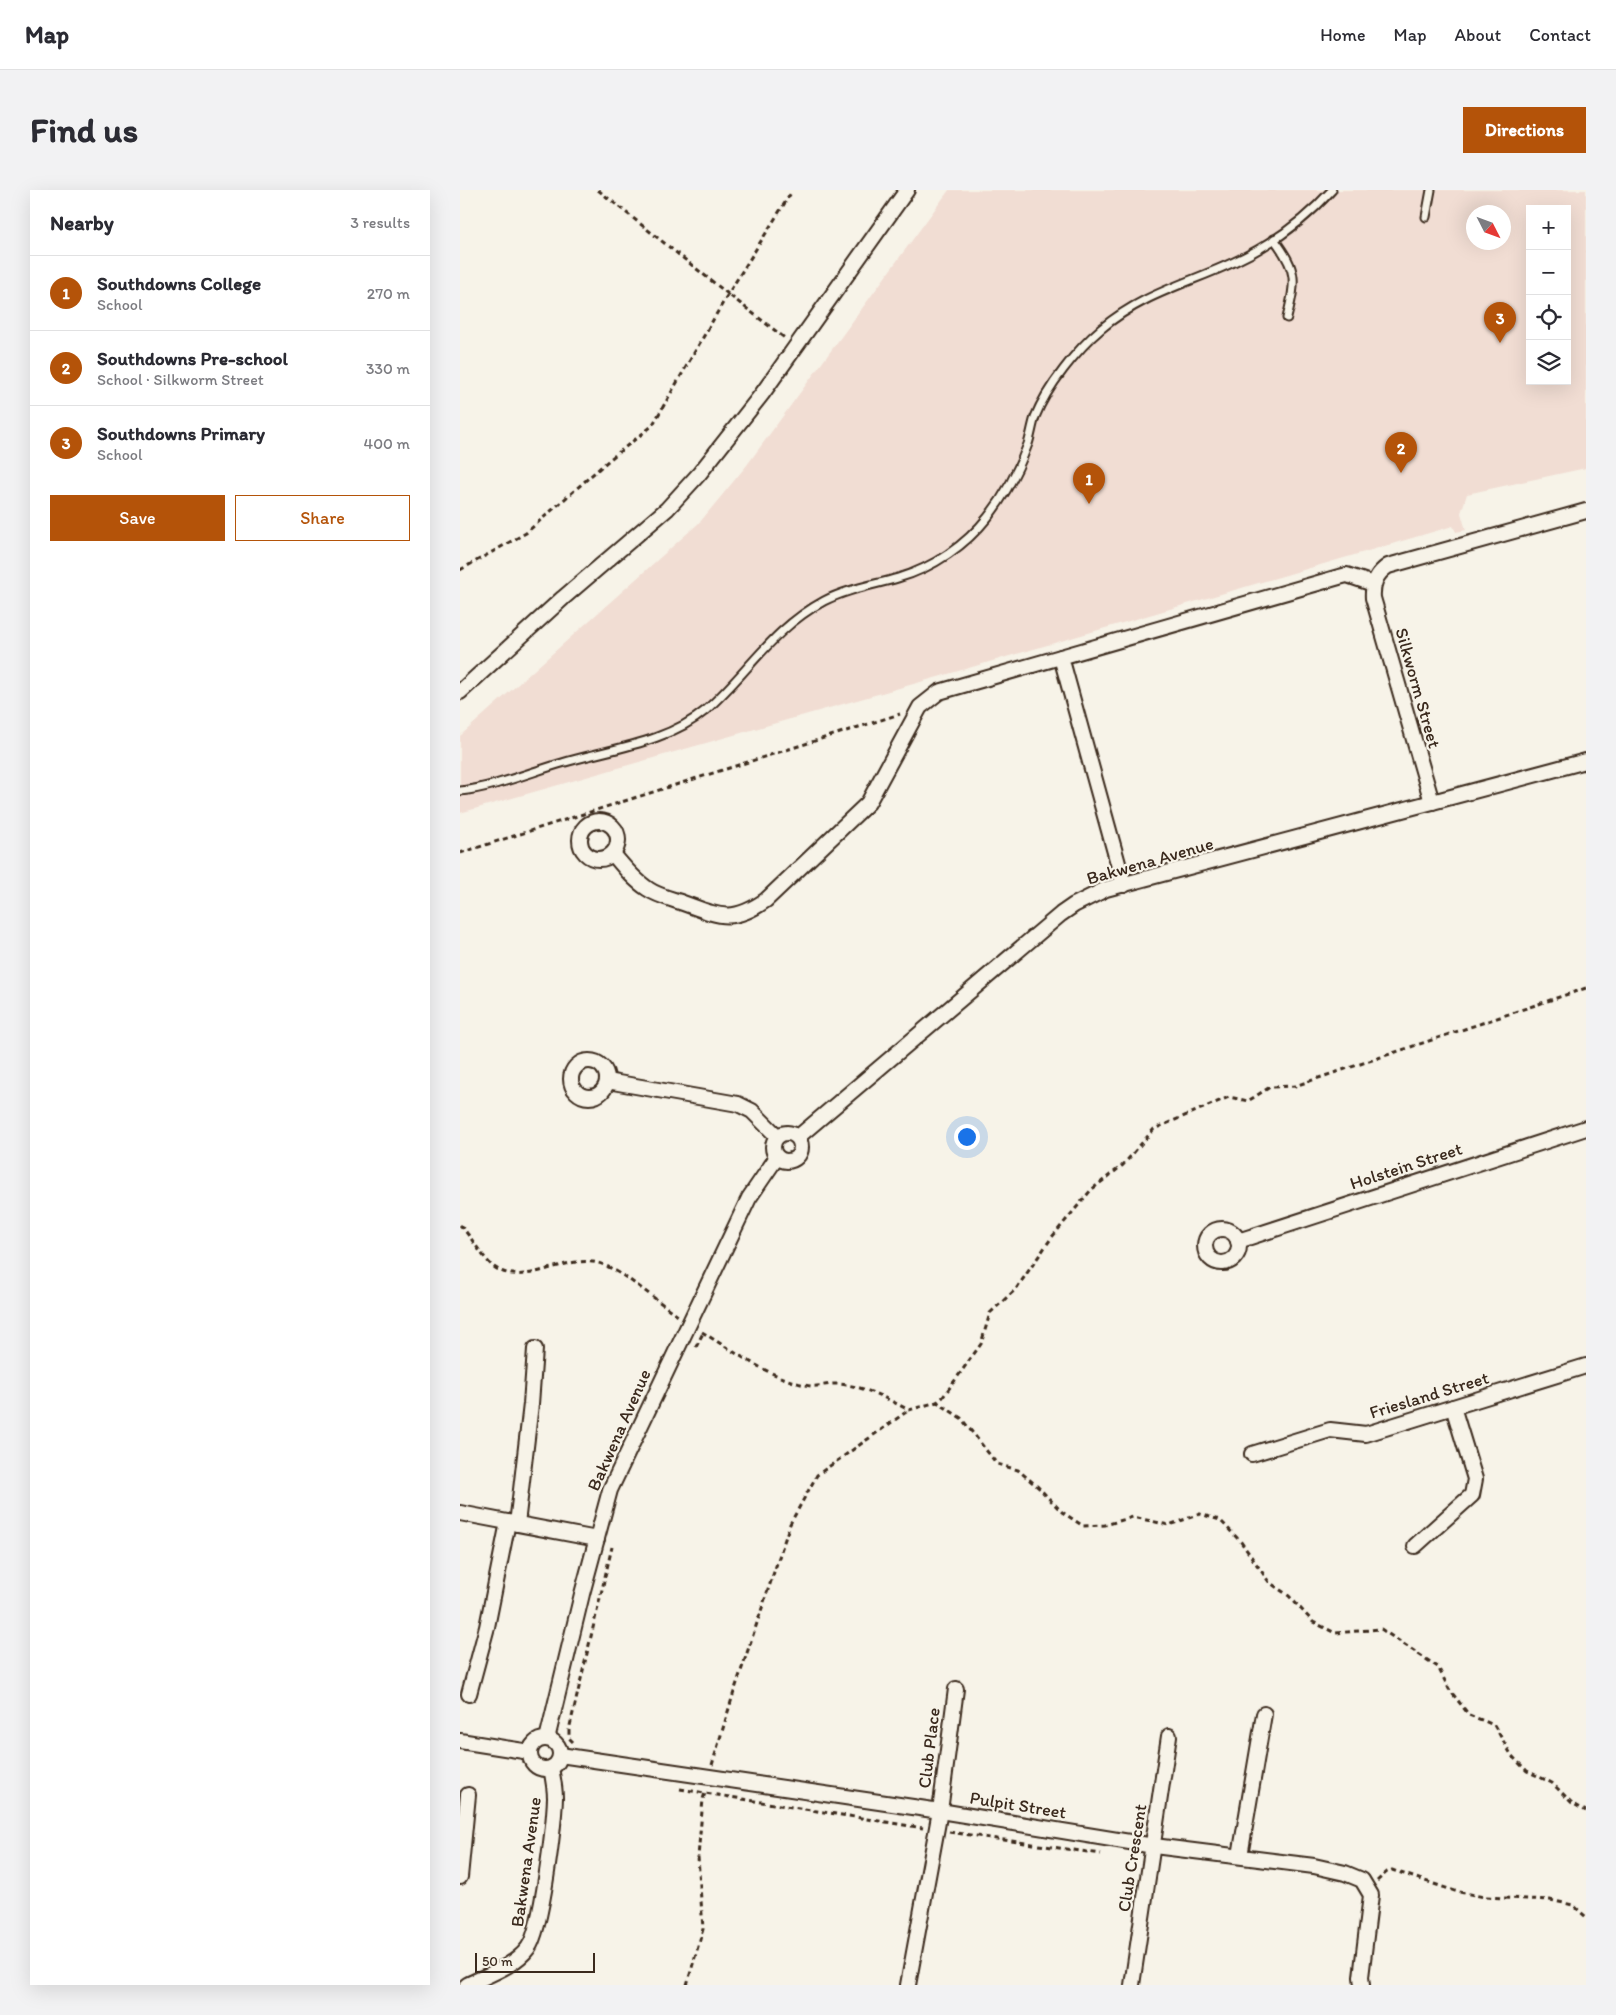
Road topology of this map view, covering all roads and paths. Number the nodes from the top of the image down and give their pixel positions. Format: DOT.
graph roads {
  1 [pos="598,190"];
  2 [pos="907,190"];
  3 [pos="1332,190"];
  4 [pos="1432,190"];
  5 [pos="791,193"];
  6 [pos="1426,217"];
  7 [pos="1274,239"];
  8 [pos="728,294"];
  9 [pos="1287,318"];
  10 [pos="795,346"];
  11 [pos="1586,510"];
  12 [pos="460,570"];
  13 [pos="1373,584"];
  14 [pos="1061,657"];
  15 [pos="460,692"];
  16 [pos="920,707"];
  17 [pos="1586,761"];
  18 [pos="460,790"];
  19 [pos="1432,802"];
  20 [pos="460,853"];
  21 [pos="613,854"];
  22 [pos="1124,885"];
  23 [pos="1586,988"];
  24 [pos="607,1081"];
  25 [pos="1586,1128"];
  26 [pos="777,1136"];
  27 [pos="798,1137"];
  28 [pos="776,1156"];
  29 [pos="1238,1241"];
  30 [pos="703,1333"];
  31 [pos="535,1349"];
  32 [pos="692,1355"];
  33 [pos="1586,1366"];
  34 [pos="1453,1407"];
  35 [pos="909,1410"];
  36 [pos="1252,1454"];
  37 [pos="460,1513"];
  38 [pos="513,1523"];
  39 [pos="614,1538"];
  40 [pos="597,1539"];
  41 [pos="1415,1546"];
  42 [pos="956,1689"];
  43 [pos="469,1694"];
  44 [pos="1264,1714"];
  45 [pos="1169,1736"];
  46 [pos="547,1739"];
  47 [pos="460,1741"];
  48 [pos="575,1744"];
  49 [pos="530,1752"];
  50 [pos="560,1755"];
  51 [pos="552,1768"];
  52 [pos="709,1776"];
  53 [pos="677,1789"];
  54 [pos="705,1793"];
  55 [pos="468,1795"];
  56 [pos="940,1811"];
  57 [pos="1586,1811"];
  58 [pos="936,1830"];
  59 [pos="1154,1846"];
  60 [pos="1102,1854"];
  61 [pos="1240,1856"];
  62 [pos="460,1876"];
  63 [pos="1368,1889"];
  64 [pos="1586,1917"];
  65 [pos="467,1985"];
  66 [pos="687,1985"];
  67 [pos="908,1985"];
  68 [pos="1132,1985"];
  69 [pos="1362,1985"];
  1 -- 8 [label="path"];
  2 -- 10 [label="street"];
  3 -- 7 [label="lane"];
  4 -- 6 [label="lane"];
  5 -- 8 [label="path"];
  7 -- 9 [label="lane"];
  7 -- 18 [label="lane"];
  8 -- 10 [label="path"];
  8 -- 12 [label="path"];
  10 -- 15 [label="street"];
  11 -- 13 [label="street"];
  13 -- 14 [label="street"];
  13 -- 19 [label="street, Silkworm Street"];
  14 -- 16 [label="street"];
  14 -- 22 [label="street"];
  16 -- 20 [label="path"];
  16 -- 21 [label="street"];
  17 -- 19 [label="street, Bakwena Avenue"];
  19 -- 22 [label="street, Bakwena Avenue"];
  22 -- 27 [label="street, Bakwena Avenue"];
  23 -- 57 [label="path"];
  24 -- 26 [label="street"];
  25 -- 29 [label="street, Holstein Street"];
  26 -- 27 [label="street"];
  26 -- 28 [label="street"];
  27 -- 28 [label="street"];
  28 -- 40 [label="street, Bakwena Avenue"];
  30 -- 32 [label="path"];
  31 -- 38 [label="street"];
  33 -- 34 [label="street, Friesland Street"];
  34 -- 36 [label="street, Friesland Street"];
  34 -- 41 [label="street"];
  35 -- 52 [label="path"];
  37 -- 38 [label="street"];
  38 -- 40 [label="street"];
  38 -- 43 [label="street"];
  39 -- 48 [label="path"];
  40 -- 46 [label="street, Bakwena Avenue"];
  42 -- 56 [label="street, Club Place"];
  44 -- 61 [label="street"];
  45 -- 59 [label="street, Club Crescent"];
  46 -- 49 [label="street"];
  46 -- 50 [label="street"];
  47 -- 49 [label="street"];
  49 -- 51 [label="street"];
  50 -- 51 [label="street"];
  50 -- 52 [label="street, Pulpit Street"];
  51 -- 65 [label="street, Bakwena Avenue"];
  52 -- 54 [label="path"];
  52 -- 56 [label="street, Pulpit Street"];
  53 -- 54 [label="path"];
  54 -- 58 [label="path"];
  54 -- 66 [label="path"];
  55 -- 62 [label="street"];
  56 -- 58 [label="street"];
  56 -- 59 [label="street, Pulpit Street"];
  58 -- 60 [label="path"];
  58 -- 67 [label="street"];
  59 -- 61 [label="street, Pulpit Street"];
  59 -- 68 [label="street, Club Crescent"];
  61 -- 63 [label="street, Pulpit Street"];
  63 -- 64 [label="path"];
  63 -- 69 [label="street"];
}
